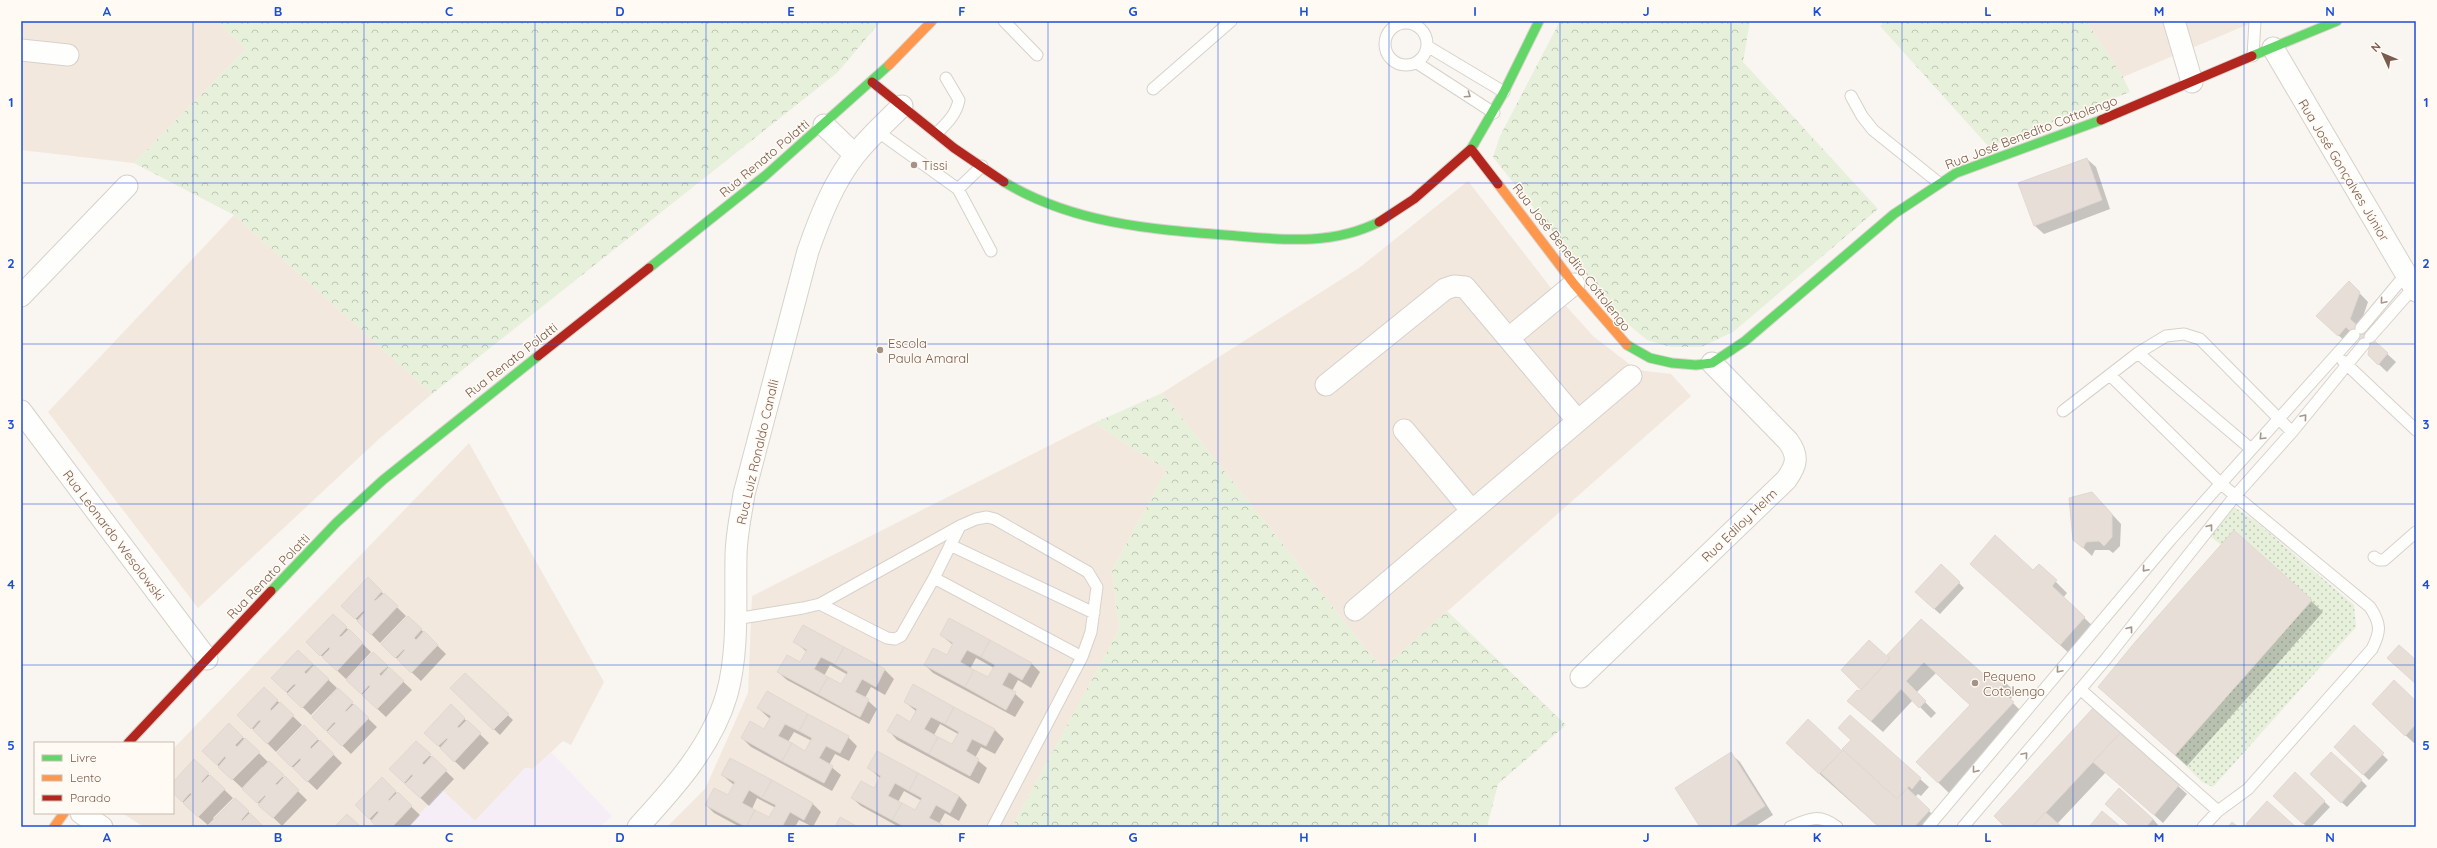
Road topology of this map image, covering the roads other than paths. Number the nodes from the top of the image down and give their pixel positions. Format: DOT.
graph roads {
  1 [pos="932,21"];
  2 [pos="1004,21"];
  3 [pos="1231,21"];
  4 [pos="1539,21"];
  5 [pos="2174,21"];
  6 [pos="2255,21"];
  7 [pos="2337,21"];
  8 [pos="1391,24"];
  9 [pos="1427,46"];
  10 [pos="2273,48"];
  11 [pos="21,50"];
  12 [pos="68,55"];
  13 [pos="1037,55"];
  14 [pos="2253,56"];
  15 [pos="1417,63"];
  16 [pos="946,78"];
  17 [pos="872,82"];
  18 [pos="2192,82"];
  19 [pos="1153,89"];
  20 [pos="1504,92"];
  21 [pos="1851,96"];
  22 [pos="902,106"];
  23 [pos="1494,113"];
  24 [pos="824,125"];
  25 [pos="876,131"];
  26 [pos="936,133"];
  27 [pos="1471,149"];
  28 [pos="855,155"];
  29 [pos="982,166"];
  30 [pos="1939,183"];
  31 [pos="127,186"];
  32 [pos="958,189"];
  33 [pos="991,251"];
  34 [pos="1574,284"];
  35 [pos="2412,284"];
  36 [pos="21,296"];
  37 [pos="1508,338"];
  38 [pos="2138,353"];
  39 [pos="2336,355"];
  40 [pos="1712,363"];
  41 [pos="2348,365"];
  42 [pos="2110,374"];
  43 [pos="1631,376"];
  44 [pos="1326,384"];
  45 [pos="2303,391"];
  46 [pos="2316,402"];
  47 [pos="21,411"];
  48 [pos="2064,411"];
  49 [pos="2279,420"];
  50 [pos="1578,422"];
  51 [pos="1404,430"];
  52 [pos="2416,430"];
  53 [pos="2292,432"];
  54 [pos="2251,449"];
  55 [pos="2220,483"];
  56 [pos="2235,496"];
  57 [pos="1472,511"];
  58 [pos="960,526"];
  59 [pos="2416,532"];
  60 [pos="950,545"];
  61 [pos="2374,557"];
  62 [pos="934,578"];
  63 [pos="820,604"];
  64 [pos="1355,610"];
  65 [pos="1094,613"];
  66 [pos="735,619"];
  67 [pos="1082,657"];
  68 [pos="207,658"];
  69 [pos="1581,677"];
  70 [pos="2080,689"];
  71 [pos="129,742"];
  72 [pos="2218,811"];
  73 [pos="63,814"];
  74 [pos="82,814"];
  75 [pos="54,827"];
  76 [pos="102,827"];
  77 [pos="638,827"];
  78 [pos="993,827"];
  79 [pos="1790,827"];
  80 [pos="1837,827"];
  81 [pos="1928,827"];
  82 [pos="1963,827"];
  83 [pos="2203,827"];
  1 -- 17 [label="main road, Rua Renato Polatti"];
  2 -- 13 [label="lane"];
  3 -- 19 [label="lane"];
  4 -- 20 [label="main road"];
  5 -- 18 [label="street"];
  6 -- 14 [label="lane"];
  7 -- 10 [label="main road, Rua José Benedito Cottolengo"];
  8 -- 9 [label="lane"];
  8 -- 15 [label="lane"];
  9 -- 15 [label="lane"];
  9 -- 20 [label="lane"];
  10 -- 14 [label="main road, Rua José Benedito Cottolengo"];
  10 -- 35 [label="street, Rua José Gonçalves Júnior"];
  11 -- 12 [label="street"];
  14 -- 18 [label="main road, Rua José Benedito Cottolengo"];
  15 -- 23 [label="lane, one-way"];
  16 -- 26 [label="lane"];
  17 -- 22 [label="main road"];
  17 -- 24 [label="main road, Rua Renato Polatti"];
  18 -- 30 [label="main road, Rua José Benedito Cottolengo"];
  20 -- 23 [label="main road"];
  21 -- 30 [label="lane"];
  22 -- 25 [label="street, Rua Luiz Ronaldo Canalli"];
  22 -- 26 [label="main road"];
  23 -- 27 [label="main road"];
  24 -- 28 [label="street"];
  24 -- 68 [label="main road, Rua Renato Polatti"];
  25 -- 28 [label="street, Rua Luiz Ronaldo Canalli"];
  25 -- 32 [label="lane"];
  26 -- 29 [label="main road"];
  27 -- 29 [label="main road"];
  27 -- 34 [label="main road, Rua José Benedito Cottolengo"];
  28 -- 66 [label="street, Rua Luiz Ronaldo Canalli"];
  29 -- 32 [label="lane"];
  30 -- 40 [label="main road, Rua José Benedito Cottolengo"];
  31 -- 36 [label="street"];
  32 -- 33 [label="lane"];
  34 -- 37 [label="street"];
  34 -- 40 [label="main road, Rua José Benedito Cottolengo"];
  35 -- 39 [label="lane, one-way"];
  35 -- 41 [label="lane"];
  37 -- 44 [label="street"];
  37 -- 50 [label="street"];
  38 -- 42 [label="lane"];
  38 -- 49 [label="lane"];
  38 -- 54 [label="lane"];
  39 -- 41 [label="lane"];
  39 -- 45 [label="lane"];
  40 -- 69 [label="street, Rua Ediloy Helm"];
  41 -- 46 [label="lane"];
  41 -- 52 [label="lane"];
  42 -- 48 [label="lane"];
  42 -- 55 [label="lane"];
  43 -- 50 [label="street"];
  45 -- 46 [label="lane"];
  45 -- 49 [label="lane"];
  53 -- 46 [label="lane, one-way"];
  47 -- 68 [label="street, Rua Leonardo Wesolowski"];
  49 -- 53 [label="lane"];
  49 -- 54 [label="lane, one-way"];
  50 -- 57 [label="street"];
  51 -- 57 [label="street"];
  53 -- 56 [label="lane"];
  54 -- 55 [label="lane"];
  55 -- 56 [label="lane"];
  55 -- 81 [label="lane, one-way"];
  70 -- 56 [label="lane, one-way"];
  56 -- 72 [label="lane"];
  57 -- 64 [label="street"];
  58 -- 60 [label="lane"];
  58 -- 63 [label="lane"];
  58 -- 65 [label="lane"];
  59 -- 61 [label="lane"];
  60 -- 62 [label="lane"];
  60 -- 65 [label="lane"];
  62 -- 63 [label="lane"];
  62 -- 67 [label="lane"];
  63 -- 66 [label="lane"];
  65 -- 67 [label="lane"];
  66 -- 77 [label="street, Rua Luiz Ronaldo Canalli"];
  67 -- 78 [label="lane"];
  68 -- 71 [label="main road, Rua Renato Polatti"];
  70 -- 72 [label="lane"];
  82 -- 70 [label="lane, one-way"];
  72 -- 83 [label="lane"];
  73 -- 75 [label="main road"];
  74 -- 76 [label="street"];
  79 -- 80 [label="lane"];
}
